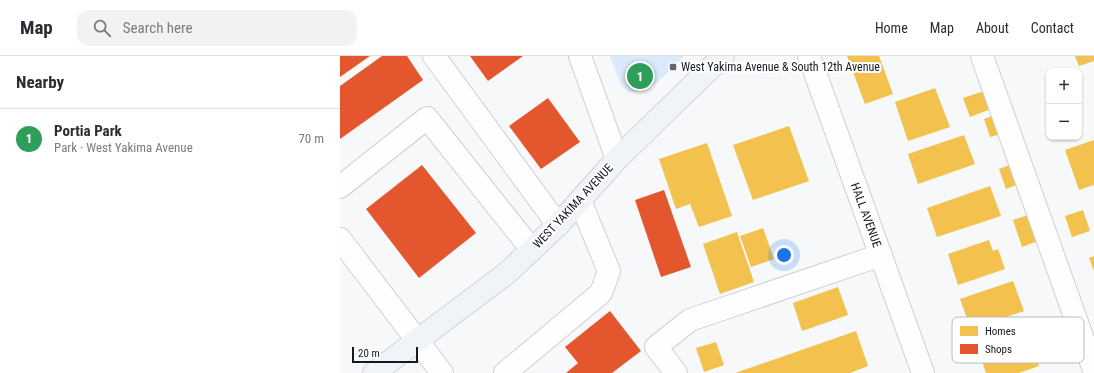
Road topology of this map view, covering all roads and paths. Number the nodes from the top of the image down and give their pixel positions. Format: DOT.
graph roads {
  1 [pos="434,56"];
  2 [pos="580,56"];
  3 [pos="723,56"];
  4 [pos="809,56"];
  5 [pos="982,56"];
  6 [pos="617,159"];
  7 [pos="340,187"];
  8 [pos="580,201"];
  9 [pos="558,225"];
  10 [pos="340,239"];
  11 [pos="532,250"];
  12 [pos="881,255"];
  13 [pos="1075,317"];
  14 [pos="417,340"];
  15 [pos="1084,342"];
  16 [pos="1094,370"];
  17 [pos="374,373"];
  18 [pos="442,373"];
  19 [pos="505,373"];
  20 [pos="676,373"];
  21 [pos="923,373"];
  1 -- 9 [label="street"];
  2 -- 6 [label="street"];
  3 -- 6 [label="main road, WEST YAKIMA AVENUE"];
  4 -- 12 [label="street, HALL AVENUE"];
  5 -- 13 [label="street"];
  6 -- 8 [label="main road, WEST YAKIMA AVENUE"];
  7 -- 11 [label="street"];
  8 -- 9 [label="main road, WEST YAKIMA AVENUE"];
  8 -- 19 [label="street"];
  9 -- 11 [label="main road, WEST YAKIMA AVENUE"];
  10 -- 14 [label="street"];
  11 -- 14 [label="main road, WEST YAKIMA AVENUE"];
  12 -- 20 [label="street"];
  12 -- 21 [label="street, HALL AVENUE"];
  14 -- 17 [label="main road, WEST YAKIMA AVENUE"];
  14 -- 18 [label="street"];
  15 -- 16 [label="street"];
}
